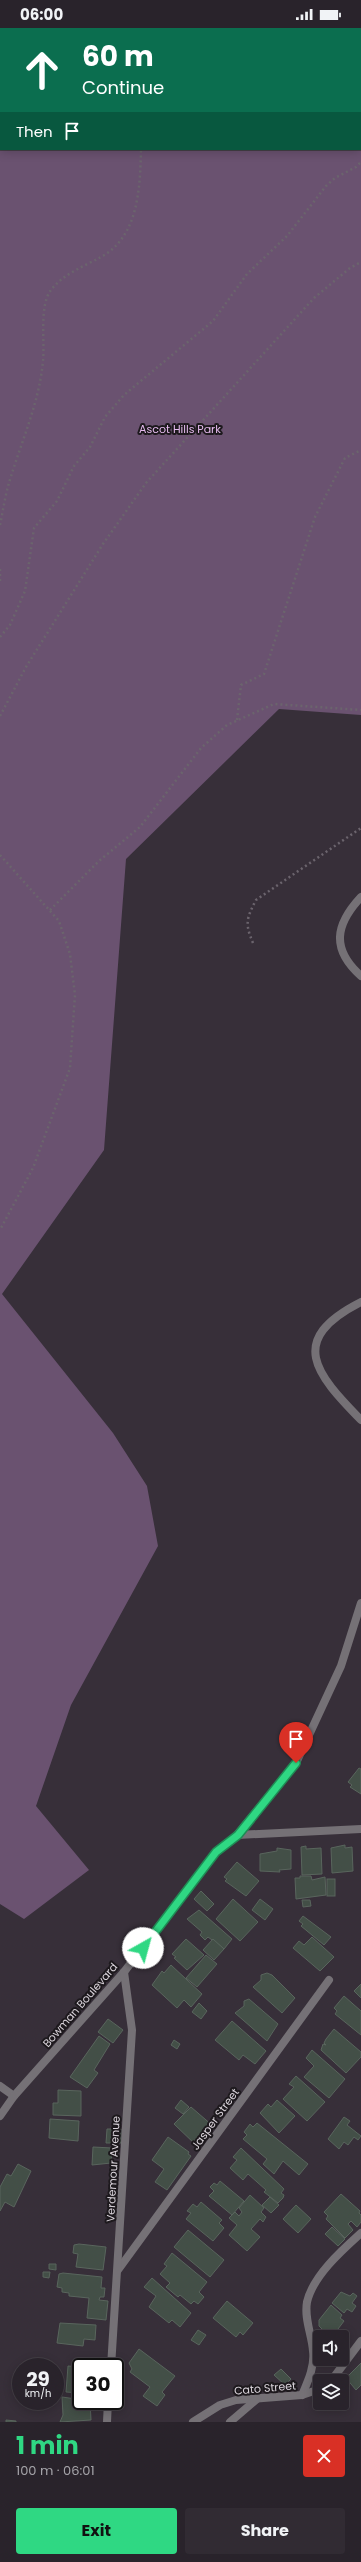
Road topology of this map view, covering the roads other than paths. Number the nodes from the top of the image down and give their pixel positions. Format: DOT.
graph roads {
  1 [pos="361,897"];
  2 [pos="361,976"];
  3 [pos="361,1302"];
  4 [pos="361,1420"];
  5 [pos="361,1603"];
  6 [pos="361,1829"];
  7 [pos="238,1835"];
  8 [pos="124,1972"];
  9 [pos="329,1980"];
  10 [pos="0,2086"];
  11 [pos="14,2096"];
  12 [pos="0,2116"];
  13 [pos="361,2233"];
  14 [pos="118,2270"];
  15 [pos="361,2341"];
  16 [pos="112,2358"];
  17 [pos="336,2374"];
  18 [pos="313,2391"];
  19 [pos="302,2395"];
  20 [pos="257,2399"];
  21 [pos="108,2410"];
  22 [pos="107,2422"];
  23 [pos="192,2422"];
  24 [pos="230,2422"];
  1 -- 2 [label="street"];
  3 -- 4 [label="street"];
  5 -- 7 [label="street, Bowman Boulevard"];
  6 -- 7 [label="street"];
  7 -- 8 [label="street, Bowman Boulevard"];
  8 -- 11 [label="street, Bowman Boulevard"];
  8 -- 14 [label="street, Verdemour Avenue"];
  9 -- 14 [label="street, Jasper Street"];
  10 -- 11 [label="street"];
  11 -- 12 [label="street, Bowman Boulevard"];
  13 -- 19 [label="street"];
  14 -- 16 [label="street, Verdemour Avenue"];
  15 -- 17 [label="street"];
  18 -- 19 [label="street, Cato Street"];
  19 -- 20 [label="street, Cato Street"];
  20 -- 23 [label="street, Cato Street"];
  20 -- 24 [label="street"];
  21 -- 22 [label="street"];
}
